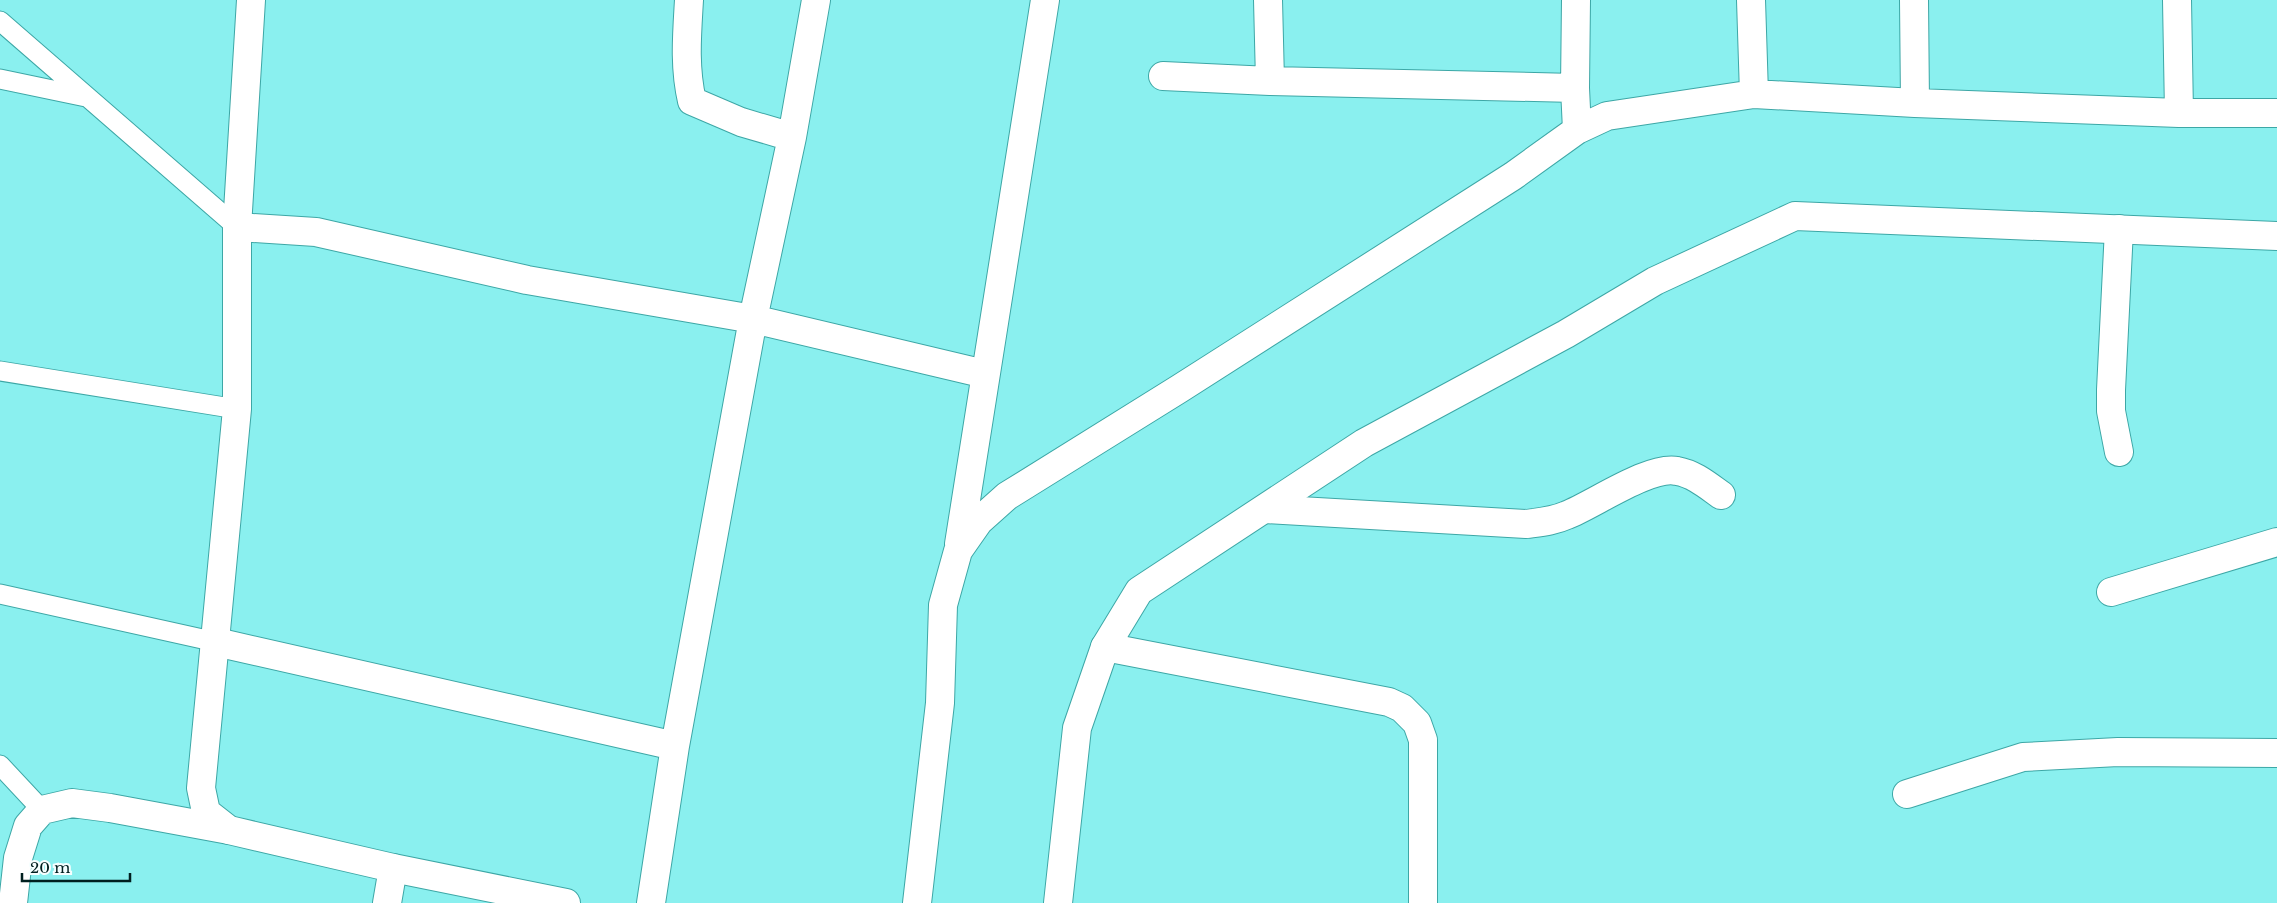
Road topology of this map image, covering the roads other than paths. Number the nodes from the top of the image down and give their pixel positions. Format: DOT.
graph roads {
  1 [pos="251,0"];
  2 [pos="689,0"];
  3 [pos="816,0"];
  4 [pos="1045,0"];
  5 [pos="1268,0"];
  6 [pos="1576,0"];
  7 [pos="1751,0"];
  8 [pos="1914,0"];
  9 [pos="2177,0"];
  10 [pos="0,21"];
  11 [pos="1163,76"];
  12 [pos="0,79"];
  13 [pos="1270,81"];
  14 [pos="1574,88"];
  15 [pos="1754,94"];
  16 [pos="88,97"];
  17 [pos="1915,103"];
  18 [pos="2179,112"];
  19 [pos="2277,113"];
  20 [pos="1577,130"];
  21 [pos="792,136"];
  22 [pos="238,227"];
  23 [pos="2119,229"];
  24 [pos="2277,236"];
  25 [pos="753,319"];
  26 [pos="0,371"];
  27 [pos="985,374"];
  28 [pos="237,409"];
  29 [pos="2119,452"];
  30 [pos="1721,495"];
  31 [pos="1265,509"];
  32 [pos="2277,542"];
  33 [pos="958,551"];
  34 [pos="2111,592"];
  35 [pos="0,594"];
  36 [pos="216,642"];
  37 [pos="1105,647"];
  38 [pos="674,746"];
  39 [pos="2277,753"];
  40 [pos="0,764"];
  41 [pos="1907,794"];
  42 [pos="42,810"];
  43 [pos="229,830"];
  44 [pos="393,868"];
  45 [pos="13,903"];
  46 [pos="387,903"];
  47 [pos="566,903"];
  48 [pos="651,903"];
  49 [pos="916,903"];
  50 [pos="1058,903"];
  51 [pos="1423,903"];
  1 -- 22 [label="street"];
  2 -- 21 [label="street"];
  3 -- 21 [label="street"];
  4 -- 27 [label="street"];
  5 -- 13 [label="street"];
  6 -- 14 [label="street"];
  7 -- 15 [label="street"];
  8 -- 17 [label="street"];
  9 -- 18 [label="street"];
  10 -- 16 [label="lane"];
  11 -- 13 [label="street"];
  12 -- 16 [label="lane"];
  13 -- 14 [label="street"];
  14 -- 20 [label="street"];
  15 -- 17 [label="street"];
  15 -- 20 [label="street"];
  16 -- 22 [label="lane"];
  17 -- 18 [label="street"];
  18 -- 19 [label="street"];
  20 -- 33 [label="street"];
  21 -- 25 [label="street"];
  22 -- 25 [label="street"];
  22 -- 28 [label="street"];
  23 -- 24 [label="street"];
  23 -- 29 [label="street"];
  23 -- 31 [label="street"];
  25 -- 27 [label="street"];
  25 -- 38 [label="street"];
  26 -- 28 [label="lane"];
  27 -- 33 [label="street"];
  28 -- 36 [label="street"];
  30 -- 31 [label="street"];
  31 -- 37 [label="street"];
  32 -- 34 [label="street"];
  33 -- 49 [label="street"];
  35 -- 36 [label="lane"];
  36 -- 38 [label="street"];
  36 -- 43 [label="street"];
  37 -- 50 [label="street"];
  37 -- 51 [label="street"];
  38 -- 48 [label="street"];
  39 -- 41 [label="street"];
  40 -- 42 [label="lane"];
  42 -- 43 [label="street"];
  42 -- 45 [label="street"];
  43 -- 44 [label="street"];
  44 -- 46 [label="street"];
  44 -- 47 [label="street"];
}
